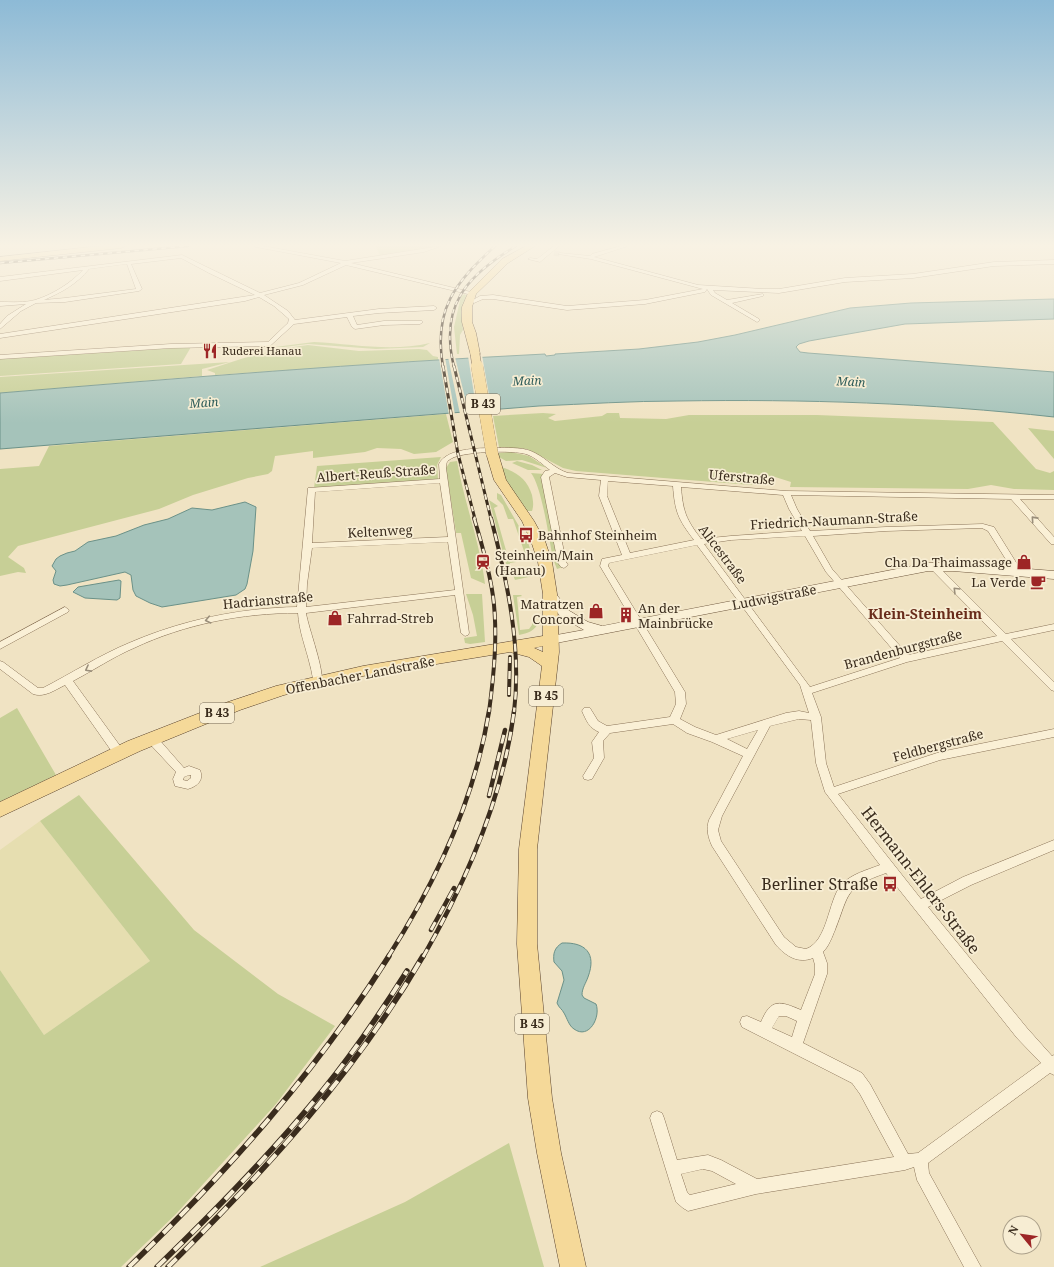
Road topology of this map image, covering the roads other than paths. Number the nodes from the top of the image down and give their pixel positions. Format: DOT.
graph roads {
  1 [pos="31,305"];
  2 [pos="208,305"];
  3 [pos="276,305"];
  4 [pos="474,305"];
  5 [pos="548,305"];
  6 [pos="604,305"];
  7 [pos="732,305"];
  8 [pos="434,308"];
  9 [pos="349,316"];
  10 [pos="757,320"];
  11 [pos="292,322"];
  12 [pos="420,322"];
  13 [pos="0,327"];
  14 [pos="0,336"];
  15 [pos="0,357"];
  16 [pos="556,470"];
  17 [pos="605,478"];
  18 [pos="444,481"];
  19 [pos="677,484"];
  20 [pos="786,493"];
  21 [pos="1013,496"];
  22 [pos="1054,497"];
  23 [pos="807,533"];
  24 [pos="452,539"];
  25 [pos="698,542"];
  26 [pos="1054,542"];
  27 [pos="308,546"];
  28 [pos="628,556"];
  29 [pos="564,565"];
  30 [pos="933,566"];
  31 [pos="1018,572"];
  32 [pos="1054,575"];
  33 [pos="840,584"];
  34 [pos="459,592"];
  35 [pos="550,594"];
  36 [pos="744,603"];
  37 [pos="302,607"];
  38 [pos="65,610"];
  39 [pos="639,624"];
  40 [pos="1054,627"];
  41 [pos="601,631"];
  42 [pos="465,634"];
  43 [pos="1003,638"];
  44 [pos="551,640"];
  45 [pos="0,646"];
  46 [pos="512,647"];
  47 [pos="906,659"];
  48 [pos="0,664"];
  49 [pos="549,664"];
  50 [pos="67,680"];
  51 [pos="318,680"];
  52 [pos="1054,688"];
  53 [pos="807,690"];
  54 [pos="586,711"];
  55 [pos="816,717"];
  56 [pos="674,720"];
  57 [pos="767,722"];
  58 [pos="607,730"];
  59 [pos="1054,733"];
  60 [pos="152,739"];
  61 [pos="716,739"];
  62 [pos="119,753"];
  63 [pos="749,754"];
  64 [pos="182,772"];
  65 [pos="588,776"];
  66 [pos="830,792"];
  67 [pos="0,810"];
  68 [pos="1054,845"];
  69 [pos="888,867"];
  70 [pos="919,906"];
  71 [pos="816,952"];
  72 [pos="805,1018"];
  73 [pos="747,1022"];
  74 [pos="764,1031"];
  75 [pos="795,1046"];
  76 [pos="1053,1065"];
  77 [pos="657,1118"];
  78 [pos="920,1160"];
  79 [pos="905,1163"];
  80 [pos="672,1168"];
  81 [pos="756,1187"];
  82 [pos="573,1267"];
  83 [pos="973,1267"];
  1 -- 13 [label="street"];
  2 -- 14 [label="street"];
  3 -- 11 [label="street"];
  4 -- 35 [label="main road, B 43, bridge"];
  5 -- 6 [label="street"];
  7 -- 10 [label="street"];
  8 -- 9 [label="street"];
  9 -- 11 [label="street"];
  9 -- 12 [label="street"];
  11 -- 15 [label="street"];
  16 -- 17 [label="street, Uferstraße"];
  16 -- 18 [label="street, Uferstraße"];
  16 -- 29 [label="street"];
  17 -- 19 [label="street, Uferstraße"];
  17 -- 28 [label="street"];
  18 -- 24 [label="street"];
  18 -- 27 [label="street, Albert-Reuß-Straße"];
  19 -- 20 [label="street, Uferstraße"];
  19 -- 25 [label="street, Alicestraße"];
  20 -- 21 [label="street, Uferstraße"];
  20 -- 23 [label="street"];
  21 -- 22 [label="street, Uferstraße"];
  26 -- 21 [label="street, one-way"];
  23 -- 25 [label="street, Friedrich-Naumann-Straße"];
  23 -- 31 [label="street, Friedrich-Naumann-Straße"];
  23 -- 33 [label="street"];
  24 -- 27 [label="street, Keltenweg"];
  24 -- 34 [label="street"];
  25 -- 28 [label="street, Friedrich-Naumann-Straße"];
  25 -- 36 [label="street, Alicestraße"];
  27 -- 37 [label="street"];
  28 -- 39 [label="street"];
  30 -- 31 [label="main road, Ludwigstraße"];
  30 -- 33 [label="main road, Ludwigstraße"];
  43 -- 30 [label="street, one-way"];
  31 -- 32 [label="main road, Ludwigstraße"];
  33 -- 36 [label="main road, Ludwigstraße"];
  33 -- 47 [label="street"];
  34 -- 37 [label="street, Hadrianstraße"];
  34 -- 42 [label="street"];
  35 -- 41 [label="main road"];
  35 -- 44 [label="main road, B 43"];
  36 -- 39 [label="main road, Ludwigstraße"];
  36 -- 53 [label="street, Alicestraße"];
  37 -- 50 [label="street, Hadrianstraße, one-way"];
  37 -- 51 [label="street"];
  38 -- 45 [label="street"];
  39 -- 41 [label="main road, Ludwigstraße"];
  39 -- 56 [label="street"];
  40 -- 43 [label="street, Brandenburgstraße"];
  41 -- 44 [label="main road, Ludwigstraße"];
  43 -- 47 [label="street, Brandenburgstraße"];
  43 -- 52 [label="street"];
  44 -- 46 [label="main road, Offenbacher Landstraße / B 43"];
  44 -- 49 [label="main road, B 45"];
  46 -- 49 [label="main road, B 43"];
  46 -- 51 [label="main road, Offenbacher Landstraße / B 43"];
  47 -- 53 [label="street, Brandenburgstraße"];
  48 -- 50 [label="street, Hadrianstraße"];
  49 -- 82 [label="main road, B 45"];
  50 -- 62 [label="street"];
  51 -- 60 [label="main road, Offenbacher Landstraße / B 43"];
  53 -- 55 [label="street, Hermann-Ehlers-Straße"];
  54 -- 58 [label="street"];
  55 -- 57 [label="street"];
  55 -- 66 [label="street, Hermann-Ehlers-Straße"];
  56 -- 58 [label="street"];
  56 -- 61 [label="street"];
  57 -- 61 [label="street"];
  57 -- 63 [label="street"];
  58 -- 65 [label="street"];
  59 -- 66 [label="street, Feldbergstraße"];
  60 -- 62 [label="main road, Offenbacher Landstraße / B 43"];
  60 -- 64 [label="street"];
  61 -- 63 [label="street"];
  62 -- 67 [label="main road, Offenbacher Landstraße / B 43"];
  63 -- 71 [label="street"];
  66 -- 69 [label="street, Hermann-Ehlers-Straße"];
  68 -- 70 [label="street"];
  69 -- 70 [label="street, Hermann-Ehlers-Straße"];
  69 -- 71 [label="street"];
  70 -- 76 [label="street, Hermann-Ehlers-Straße"];
  71 -- 72 [label="street"];
  72 -- 74 [label="street"];
  72 -- 75 [label="street"];
  73 -- 74 [label="street"];
  74 -- 75 [label="street"];
  75 -- 79 [label="street"];
  76 -- 78 [label="street"];
  77 -- 80 [label="street"];
  78 -- 79 [label="street"];
  78 -- 83 [label="street"];
  79 -- 81 [label="street"];
  80 -- 81 [label="street"];
  80 -- 81 [label="street"];
}
